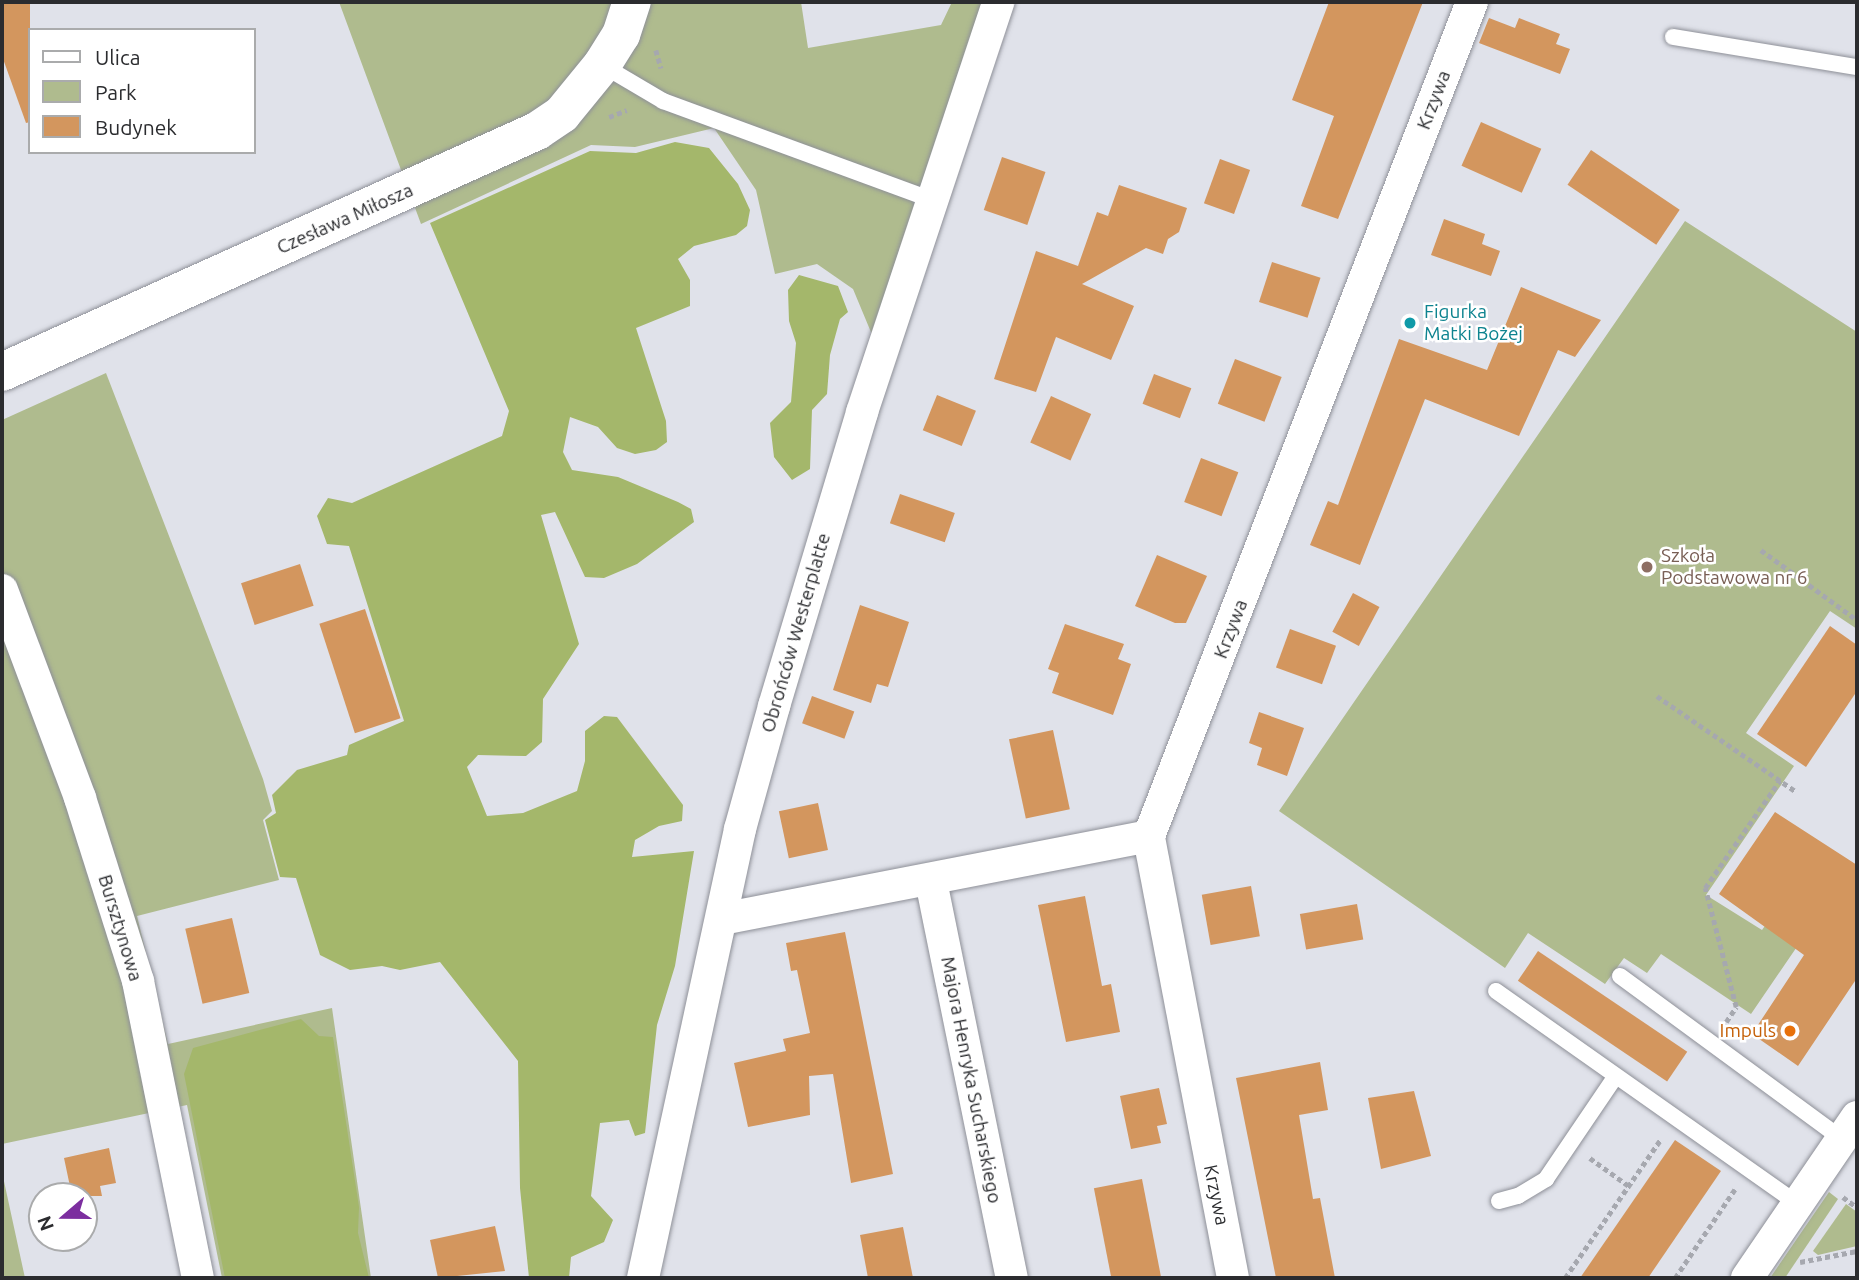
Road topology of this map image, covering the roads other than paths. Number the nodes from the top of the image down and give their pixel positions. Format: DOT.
graph roads {
  1 [pos="632,2"];
  2 [pos="998,2"];
  3 [pos="1472,2"];
  4 [pos="1673,37"];
  5 [pos="602,65"];
  6 [pos="1857,66"];
  7 [pos="932,200"];
  8 [pos="2,372"];
  9 [pos="2,590"];
  10 [pos="1149,836"];
  11 [pos="931,881"];
  12 [pos="722,919"];
  13 [pos="1620,976"];
  14 [pos="1496,991"];
  15 [pos="1615,1077"];
  16 [pos="1850,1128"];
  17 [pos="1499,1201"];
  18 [pos="1798,1204"];
  19 [pos="198,1278"];
  20 [pos="643,1278"];
  21 [pos="1012,1278"];
  22 [pos="1233,1278"];
  23 [pos="1747,1278"];
  1 -- 5 [label="street, Czesława Miłosza"];
  2 -- 7 [label="street, Obrońców Westerplatte"];
  3 -- 10 [label="street, Krzywa"];
  4 -- 6 [label="lane"];
  5 -- 7 [label="lane"];
  5 -- 8 [label="street, Czesława Miłosza"];
  7 -- 12 [label="street, Obrońców Westerplatte"];
  9 -- 19 [label="street, Bursztynowa"];
  10 -- 11 [label="street"];
  10 -- 22 [label="street, Krzywa"];
  11 -- 12 [label="street"];
  11 -- 21 [label="street, Majora Henryka Sucharskiego"];
  12 -- 20 [label="street, Obrońców Westerplatte"];
  13 -- 16 [label="lane"];
  14 -- 15 [label="lane"];
  15 -- 17 [label="lane"];
  15 -- 18 [label="lane"];
  16 -- 18 [label="street"];
  18 -- 23 [label="street"];
}
